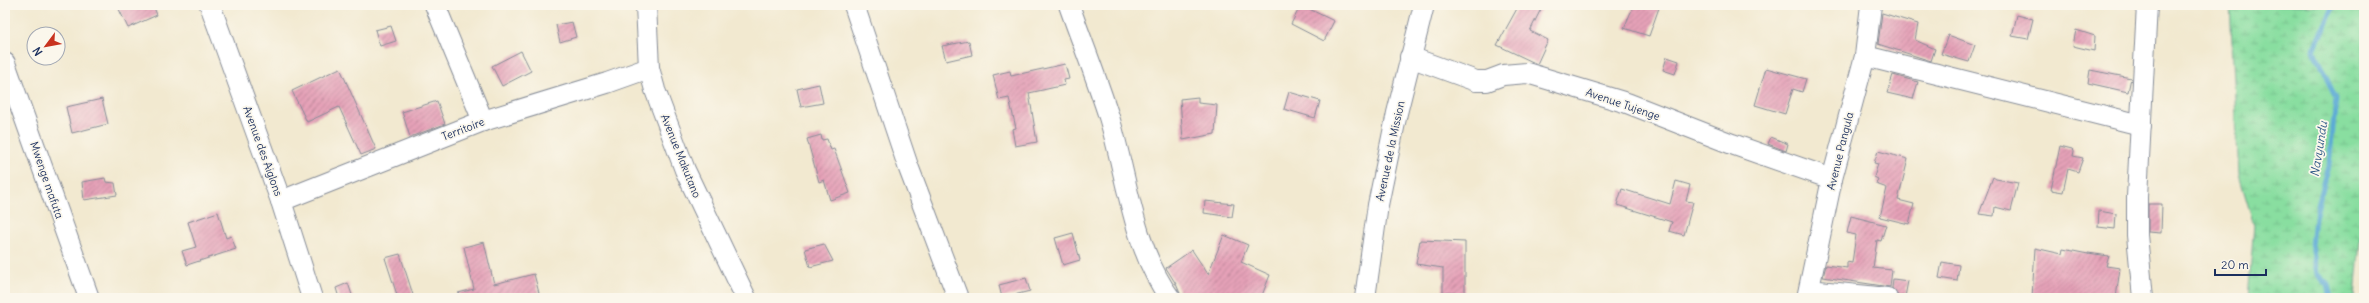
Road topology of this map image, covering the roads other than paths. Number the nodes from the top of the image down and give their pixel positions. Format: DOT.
graph roads {
  1 [pos="210,5"];
  2 [pos="435,5"];
  3 [pos="646,5"];
  4 [pos="854,5"];
  5 [pos="1069,5"];
  6 [pos="1424,5"];
  7 [pos="1871,5"];
  8 [pos="2147,5"];
  9 [pos="1865,56"];
  10 [pos="1410,57"];
  11 [pos="5,63"];
  12 [pos="649,68"];
  13 [pos="483,121"];
  14 [pos="2141,125"];
  15 [pos="1832,179"];
  16 [pos="281,201"];
  17 [pos="1808,294"];
  18 [pos="89,298"];
  19 [pos="312,298"];
  20 [pos="746,298"];
  21 [pos="958,298"];
  22 [pos="1170,298"];
  23 [pos="1364,298"];
  24 [pos="1887,298"];
  25 [pos="2143,298"];
  1 -- 16 [label="street, Avenue des Aiglons"];
  2 -- 13 [label="street"];
  3 -- 12 [label="street, Avenue Makutano"];
  4 -- 21 [label="street"];
  5 -- 22 [label="street"];
  6 -- 10 [label="street, Avenue de la Mission"];
  7 -- 9 [label="street, Avenue Pangula"];
  8 -- 14 [label="street"];
  9 -- 14 [label="street"];
  9 -- 15 [label="street, Avenue Pangula"];
  10 -- 15 [label="street, Avenue Tujenge"];
  10 -- 23 [label="street, Avenue de la Mission"];
  11 -- 18 [label="street, Mwenge mafuta"];
  12 -- 13 [label="street, Territoire"];
  12 -- 20 [label="street, Avenue Makutano"];
  13 -- 16 [label="street, Territoire"];
  14 -- 25 [label="street"];
  15 -- 17 [label="street, Avenue Pangula"];
  16 -- 19 [label="street, Avenue des Aiglons"];
  17 -- 24 [label="street"];
}
